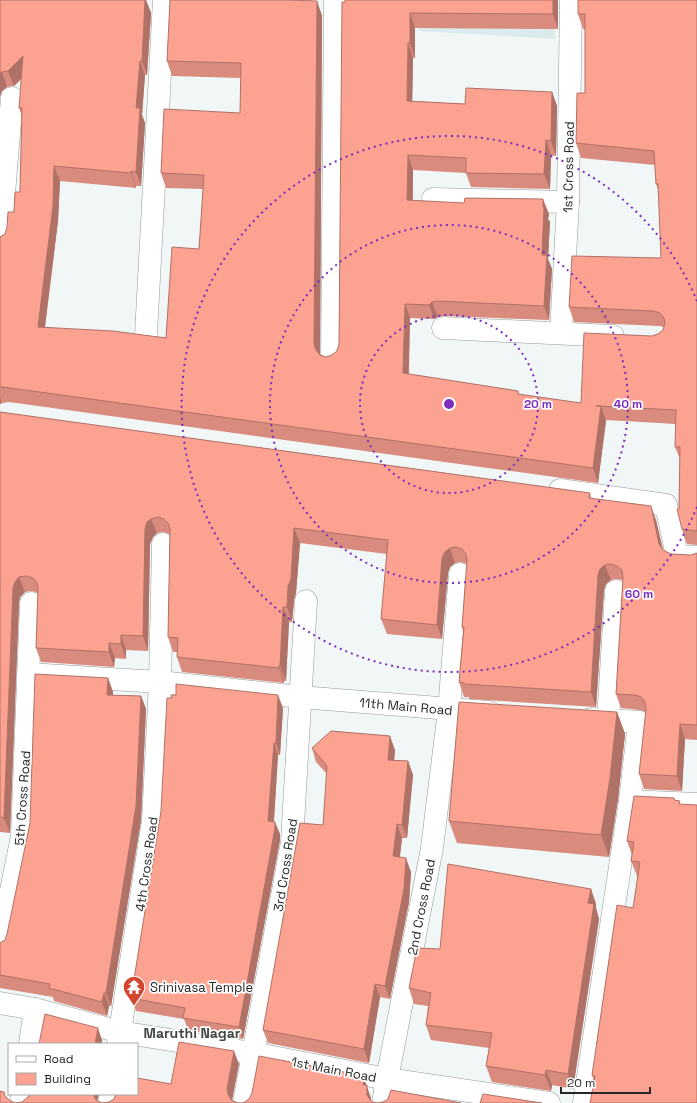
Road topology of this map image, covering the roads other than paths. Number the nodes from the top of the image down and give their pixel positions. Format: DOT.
graph roads {
  1 [pos="164,0"];
  2 [pos="335,0"];
  3 [pos="571,0"];
  4 [pos="12,98"];
  5 [pos="433,199"];
  6 [pos="568,202"];
  7 [pos="0,241"];
  8 [pos="443,328"];
  9 [pos="560,333"];
  10 [pos="146,334"];
  11 [pos="636,337"];
  12 [pos="332,359"];
  13 [pos="540,488"];
  14 [pos="163,544"];
  15 [pos="697,557"];
  16 [pos="460,574"];
  17 [pos="616,592"];
  18 [pos="306,601"];
  19 [pos="31,603"];
  20 [pos="28,674"];
  21 [pos="160,682"];
  22 [pos="300,697"];
  23 [pos="449,710"];
  24 [pos="512,714"];
  25 [pos="568,718"];
  26 [pos="608,720"];
  27 [pos="630,801"];
  28 [pos="697,804"];
  29 [pos="0,945"];
  30 [pos="0,1004"];
  31 [pos="35,1009"];
  32 [pos="119,1038"];
  33 [pos="30,1043"];
  34 [pos="252,1053"];
  35 [pos="387,1079"];
  36 [pos="244,1103"];
  37 [pos="384,1103"];
  38 [pos="549,1103"];
  39 [pos="584,1103"];
  1 -- 10 [label="street"];
  2 -- 12 [label="street"];
  3 -- 6 [label="street, 1st Cross Road"];
  4 -- 7 [label="street"];
  5 -- 6 [label="street"];
  6 -- 9 [label="street, 1st Cross Road"];
  8 -- 9 [label="street"];
  9 -- 11 [label="street"];
  13 -- 15 [label="street"];
  14 -- 21 [label="street, 4th Cross Road"];
  16 -- 23 [label="street, 2nd Cross Road"];
  17 -- 26 [label="street"];
  18 -- 22 [label="street, 3rd Cross Road"];
  19 -- 20 [label="street, 5th Cross Road"];
  20 -- 21 [label="street, 11th Main Road"];
  20 -- 29 [label="street, 5th Cross Road"];
  21 -- 22 [label="street, 11th Main Road"];
  21 -- 32 [label="street, 4th Cross Road"];
  22 -- 23 [label="street, 11th Main Road"];
  22 -- 34 [label="street, 3rd Cross Road"];
  23 -- 24 [label="street, 11th Main Road"];
  23 -- 35 [label="street, 2nd Cross Road"];
  25 -- 26 [label="street"];
  26 -- 27 [label="street"];
  27 -- 28 [label="street"];
  27 -- 39 [label="street"];
  30 -- 31 [label="street, 1st Main Road"];
  31 -- 32 [label="street, 1st Main Road"];
  31 -- 33 [label="street"];
  32 -- 34 [label="street, 1st Main Road"];
  34 -- 35 [label="street, 1st Main Road"];
  34 -- 36 [label="street, 3rd Cross Road"];
  35 -- 37 [label="street, 2nd Cross Road"];
  35 -- 38 [label="street, 1st Main Road"];
}
